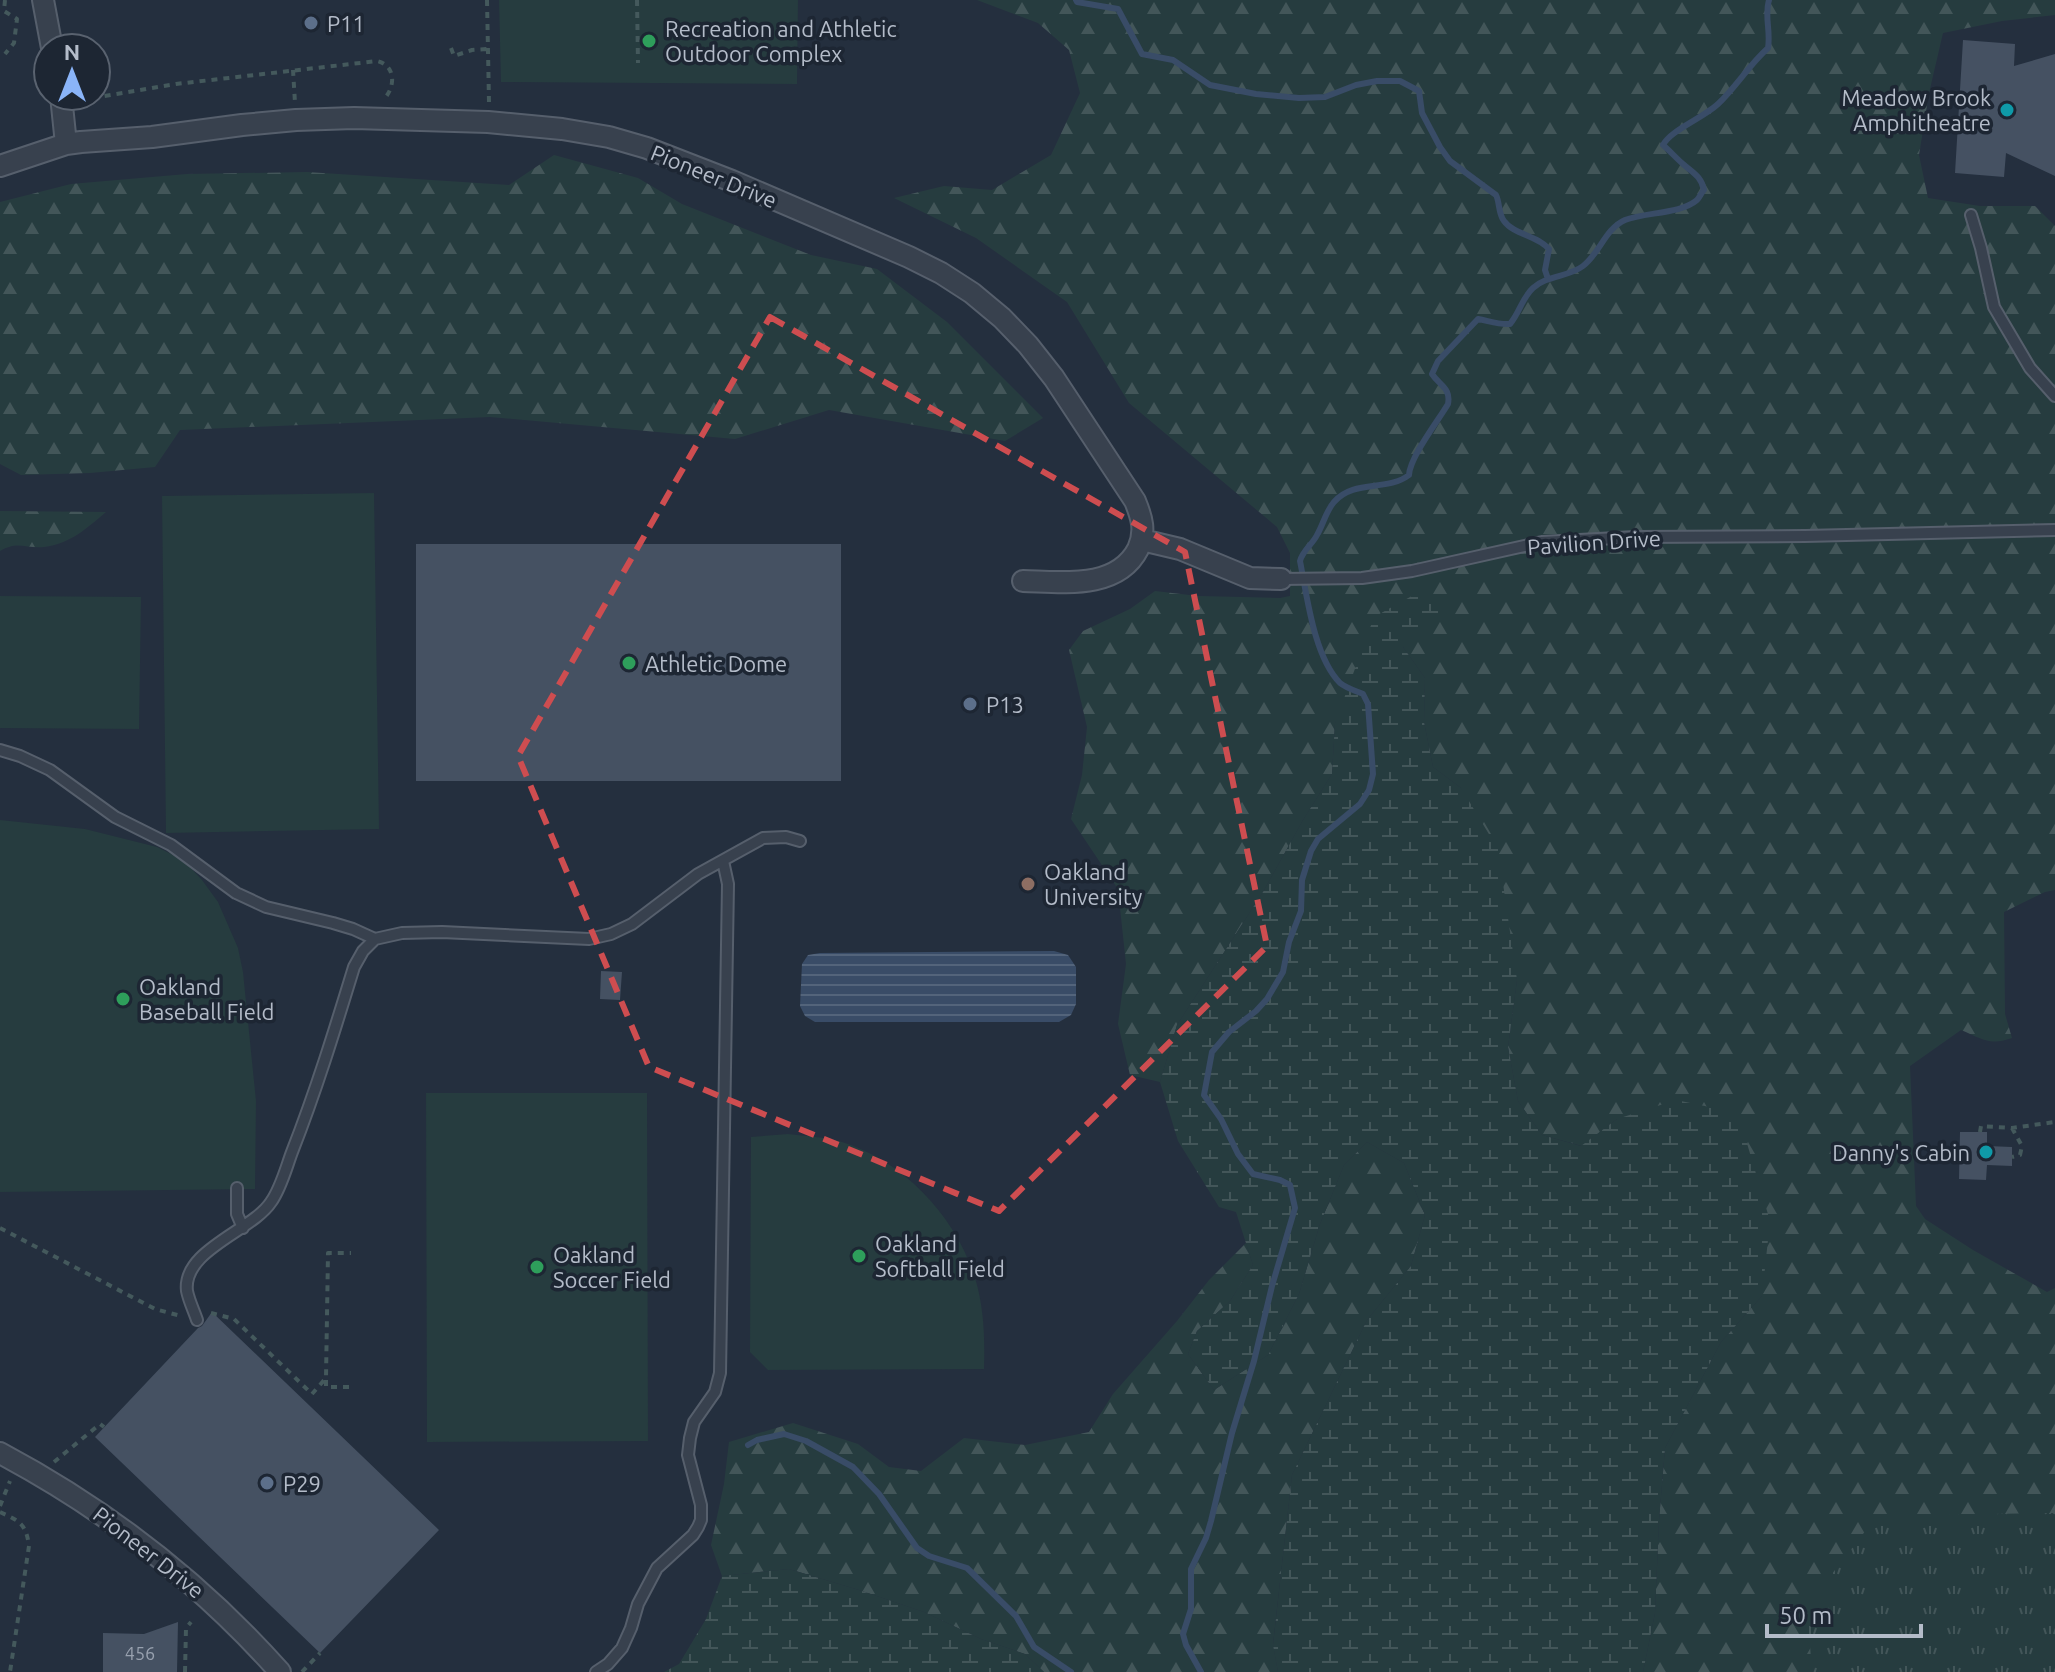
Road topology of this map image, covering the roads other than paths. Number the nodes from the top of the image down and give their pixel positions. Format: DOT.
graph roads {
  1 [pos="43,0"];
  2 [pos="49,32"];
  3 [pos="69,112"];
  4 [pos="66,144"];
  5 [pos="0,166"];
  6 [pos="1971,215"];
  7 [pos="2055,396"];
  8 [pos="2055,530"];
  9 [pos="1142,540"];
  10 [pos="1281,579"];
  11 [pos="1023,581"];
  12 [pos="0,750"];
  13 [pos="800,841"];
  14 [pos="723,861"];
  15 [pos="375,939"];
  16 [pos="237,1188"];
  17 [pos="243,1228"];
  18 [pos="197,1320"];
  19 [pos="0,1453"];
  20 [pos="280,1672"];
  21 [pos="596,1672"];
  1 -- 2 [label="street"];
  3 -- 4 [label="street"];
  4 -- 5 [label="street, Pioneer Drive"];
  4 -- 9 [label="street, Pioneer Drive"];
  6 -- 7 [label="lane"];
  8 -- 10 [label="lane, Pavilion Drive"];
  9 -- 10 [label="street, Pavilion Drive"];
  9 -- 11 [label="street"];
  12 -- 15 [label="lane"];
  13 -- 14 [label="lane"];
  14 -- 15 [label="lane"];
  14 -- 21 [label="lane"];
  15 -- 17 [label="lane"];
  16 -- 17 [label="lane"];
  17 -- 18 [label="lane"];
  19 -- 20 [label="street, Pioneer Drive"];
}
